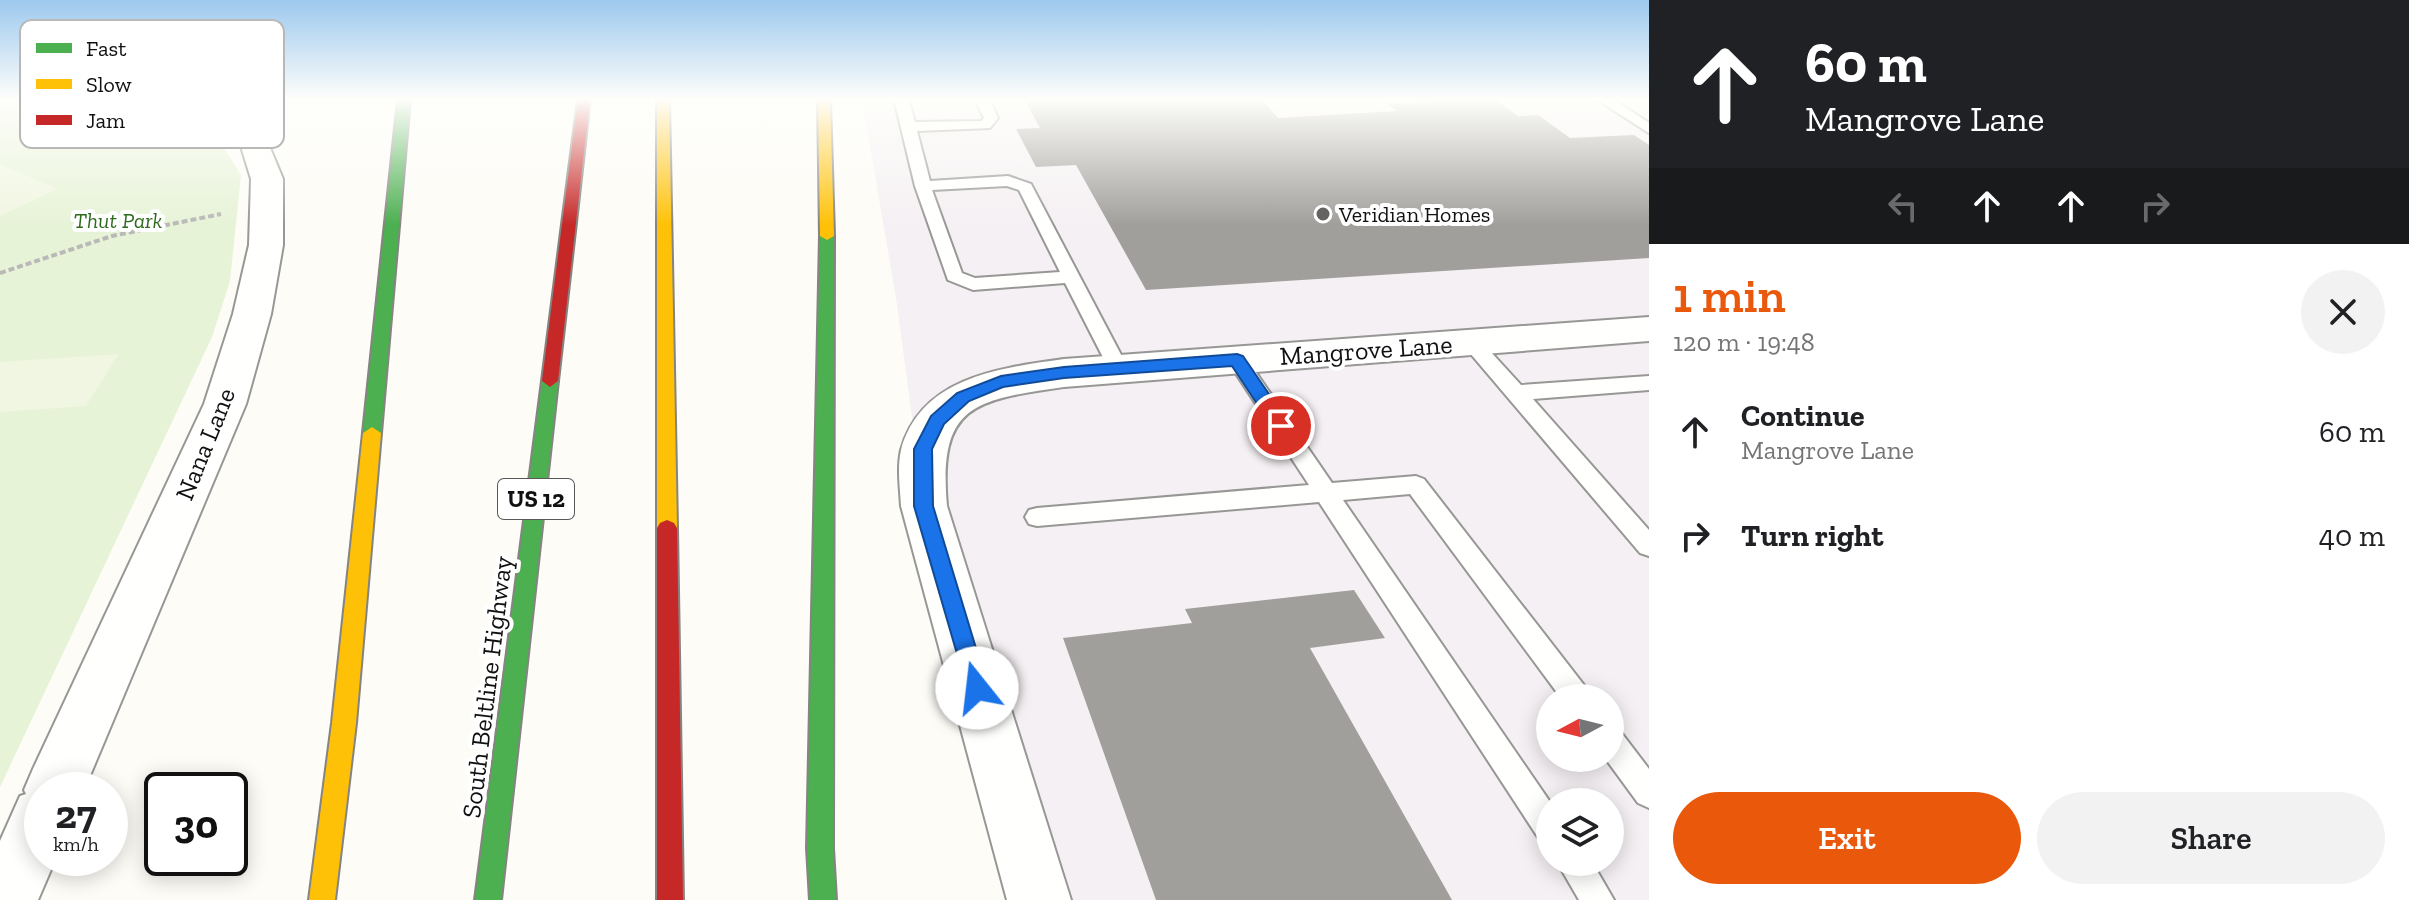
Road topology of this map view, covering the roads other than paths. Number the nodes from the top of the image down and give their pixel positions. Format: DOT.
graph roads {
  1 [pos="400,141"];
  2 [pos="579,141"];
  3 [pos="663,141"];
  4 [pos="826,141"];
  5 [pos="912,141"];
  6 [pos="257,148"];
  7 [pos="923,186"];
  8 [pos="1073,277"];
  9 [pos="1649,329"];
  10 [pos="1471,342"];
  11 [pos="1237,360"];
  12 [pos="1118,368"];
  13 [pos="1649,383"];
  14 [pos="1515,393"];
  15 [pos="1326,493"];
  16 [pos="1037,517"];
  17 [pos="1649,546"];
  18 [pos="1566,684"];
  19 [pos="1624,760"];
  20 [pos="62,772"];
  21 [pos="1649,793"];
  22 [pos="1536,807"];
  23 [pos="24,859"];
  24 [pos="1582,876"];
  25 [pos="6,900"];
  26 [pos="322,900"];
  27 [pos="488,900"];
  28 [pos="670,900"];
  29 [pos="823,900"];
  30 [pos="1039,900"];
  31 [pos="1598,900"];
  1 -- 26 [label="highway"];
  2 -- 27 [label="highway, South Beltline Highway / US 12"];
  3 -- 28 [label="highway"];
  4 -- 29 [label="highway"];
  5 -- 7 [label="lane"];
  6 -- 20 [label="street, Nana Lane"];
  7 -- 8 [label="lane"];
  7 -- 8 [label="lane"];
  8 -- 12 [label="lane"];
  9 -- 10 [label="street, Mangrove Lane"];
  10 -- 11 [label="street, Mangrove Lane"];
  10 -- 14 [label="lane"];
  11 -- 12 [label="street, Mangrove Lane"];
  11 -- 15 [label="lane"];
  12 -- 30 [label="street, Mangrove Lane"];
  13 -- 14 [label="lane"];
  14 -- 17 [label="lane"];
  15 -- 16 [label="lane"];
  15 -- 18 [label="lane"];
  15 -- 22 [label="lane"];
  19 -- 21 [label="lane"];
  23 -- 25 [label="street"];
  24 -- 31 [label="lane"];
}
